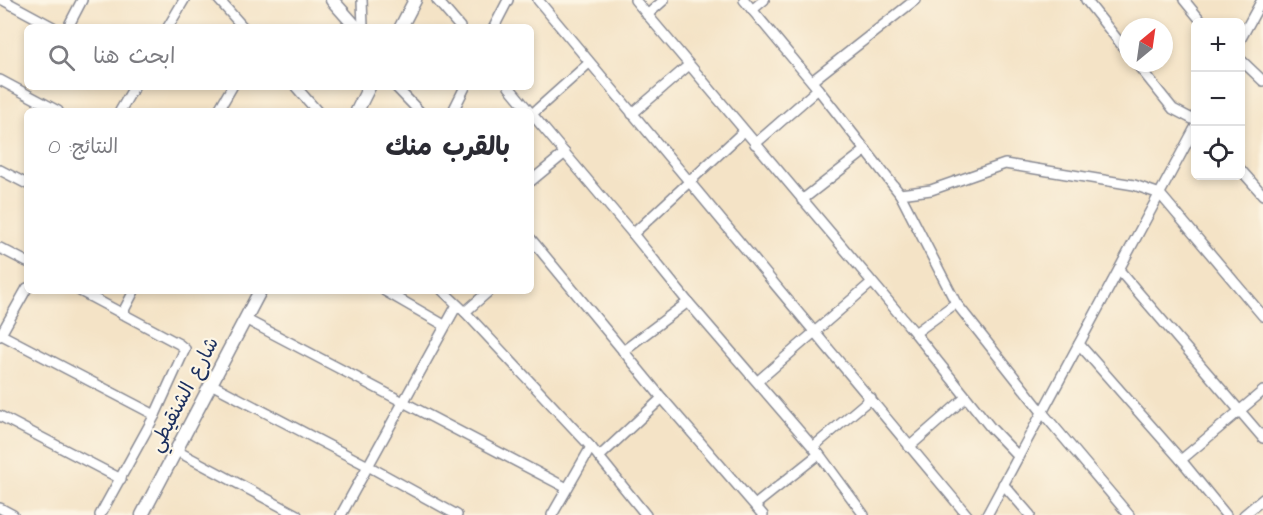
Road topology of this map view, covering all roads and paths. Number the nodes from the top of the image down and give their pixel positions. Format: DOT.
graph roads {
  1 [pos="3,0"];
  2 [pos="82,0"];
  3 [pos="184,0"];
  4 [pos="219,0"];
  5 [pos="332,0"];
  6 [pos="362,0"];
  7 [pos="415,0"];
  8 [pos="437,0"];
  9 [pos="508,0"];
  10 [pos="538,0"];
  11 [pos="635,0"];
  12 [pos="664,0"];
  13 [pos="744,0"];
  14 [pos="764,0"];
  15 [pos="915,0"];
  16 [pos="1086,0"];
  17 [pos="1184,0"];
  18 [pos="1262,0"];
  19 [pos="752,10"];
  20 [pos="647,15"];
  21 [pos="1199,18"];
  22 [pos="47,24"];
  23 [pos="70,24"];
  24 [pos="170,24"];
  25 [pos="240,24"];
  26 [pos="353,24"];
  27 [pos="363,24"];
  28 [pos="402,24"];
  29 [pos="457,24"];
  30 [pos="496,24"];
  31 [pos="1245,31"];
  32 [pos="1119,42"];
  33 [pos="589,63"];
  34 [pos="1245,64"];
  35 [pos="689,65"];
  36 [pos="1143,72"];
  37 [pos="0,80"];
  38 [pos="1263,81"];
  39 [pos="815,85"];
  40 [pos="132,90"];
  41 [pos="229,90"];
  42 [pos="299,90"];
  43 [pos="368,90"];
  44 [pos="399,90"];
  45 [pos="464,90"];
  46 [pos="512,90"];
  47 [pos="52,108"];
  48 [pos="122,108"];
  49 [pos="220,108"];
  50 [pos="315,108"];
  51 [pos="358,108"];
  52 [pos="415,108"];
  53 [pos="454,108"];
  54 [pos="527,108"];
  55 [pos="534,110"];
  56 [pos="632,114"];
  57 [pos="534,117"];
  58 [pos="1191,118"];
  59 [pos="744,131"];
  60 [pos="1191,135"];
  61 [pos="755,144"];
  62 [pos="866,150"];
  63 [pos="565,153"];
  64 [pos="0,170"];
  65 [pos="1245,175"];
  66 [pos="534,179"];
  67 [pos="24,182"];
  68 [pos="689,182"];
  69 [pos="900,194"];
  70 [pos="1160,194"];
  71 [pos="1263,195"];
  72 [pos="802,200"];
  73 [pos="633,234"];
  74 [pos="534,242"];
  75 [pos="0,248"];
  76 [pos="539,248"];
  77 [pos="534,252"];
  78 [pos="24,260"];
  79 [pos="1119,270"];
  80 [pos="872,283"];
  81 [pos="24,293"];
  82 [pos="85,294"];
  83 [pos="132,294"];
  84 [pos="258,294"];
  85 [pos="390,294"];
  86 [pos="446,294"];
  87 [pos="486,294"];
  88 [pos="688,302"];
  89 [pos="956,303"];
  90 [pos="457,305"];
  91 [pos="465,312"];
  92 [pos="122,314"];
  93 [pos="1263,315"];
  94 [pos="245,320"];
  95 [pos="444,325"];
  96 [pos="815,332"];
  97 [pos="915,333"];
  98 [pos="0,334"];
  99 [pos="1079,344"];
  100 [pos="623,351"];
  101 [pos="758,381"];
  102 [pos="210,384"];
  103 [pos="1263,391"];
  104 [pos="662,398"];
  105 [pos="871,398"];
  106 [pos="965,398"];
  107 [pos="403,403"];
  108 [pos="1240,411"];
  109 [pos="1042,412"];
  110 [pos="155,415"];
  111 [pos="0,416"];
  112 [pos="1263,438"];
  113 [pos="591,447"];
  114 [pos="909,447"];
  115 [pos="175,450"];
  116 [pos="816,450"];
  117 [pos="1018,456"];
  118 [pos="599,458"];
  119 [pos="1181,460"];
  120 [pos="368,466"];
  121 [pos="121,479"];
  122 [pos="1004,484"];
  123 [pos="567,488"];
  124 [pos="1263,499"];
  125 [pos="755,505"];
  126 [pos="0,508"];
  127 [pos="13,515"];
  128 [pos="100,515"];
  129 [pos="142,515"];
  130 [pos="297,515"];
  131 [pos="341,515"];
  132 [pos="457,515"];
  133 [pos="552,515"];
  134 [pos="646,515"];
  135 [pos="763,515"];
  136 [pos="864,515"];
  137 [pos="967,515"];
  138 [pos="987,515"];
  139 [pos="1030,515"];
  140 [pos="1129,515"];
  141 [pos="1226,515"];
  142 [pos="1244,515"];
  1 -- 22 [label="street"];
  2 -- 23 [label="street"];
  3 -- 24 [label="street"];
  4 -- 25 [label="street"];
  5 -- 26 [label="street"];
  6 -- 27 [label="street"];
  7 -- 28 [label="street"];
  8 -- 29 [label="street"];
  9 -- 30 [label="street"];
  10 -- 33 [label="street"];
  11 -- 20 [label="street"];
  12 -- 20 [label="street"];
  13 -- 19 [label="street"];
  14 -- 19 [label="street"];
  15 -- 39 [label="street"];
  16 -- 32 [label="street"];
  17 -- 21 [label="street"];
  18 -- 31 [label="street"];
  19 -- 39 [label="street"];
  20 -- 35 [label="street"];
  33 -- 55 [label="street"];
  33 -- 56 [label="street"];
  34 -- 38 [label="street"];
  35 -- 56 [label="street"];
  35 -- 59 [label="street"];
  36 -- 58 [label="street"];
  37 -- 47 [label="street"];
  39 -- 61 [label="street"];
  39 -- 62 [label="street"];
  40 -- 48 [label="street"];
  41 -- 49 [label="street"];
  42 -- 50 [label="street"];
  43 -- 51 [label="street"];
  44 -- 52 [label="street"];
  45 -- 53 [label="street"];
  46 -- 54 [label="street"];
  56 -- 68 [label="street"];
  57 -- 63 [label="street"];
  59 -- 61 [label="street"];
  59 -- 68 [label="street"];
  60 -- 70 [label="street"];
  61 -- 72 [label="street"];
  62 -- 69 [label="street"];
  62 -- 72 [label="street"];
  63 -- 66 [label="street"];
  63 -- 73 [label="street"];
  64 -- 67 [label="street"];
  65 -- 71 [label="street"];
  68 -- 73 [label="street"];
  68 -- 96 [label="street"];
  69 -- 70 [label="street"];
  69 -- 89 [label="street"];
  70 -- 79 [label="street"];
  70 -- 93 [label="street"];
  72 -- 80 [label="street"];
  73 -- 88 [label="street"];
  74 -- 76 [label="street"];
  75 -- 78 [label="street"];
  76 -- 77 [label="street"];
  76 -- 100 [label="street"];
  79 -- 99 [label="street"];
  79 -- 108 [label="street"];
  80 -- 96 [label="street"];
  80 -- 97 [label="street"];
  81 -- 98 [label="street"];
  82 -- 92 [label="street"];
  83 -- 92 [label="street"];
  84 -- 94 [label="street, شارع الشنقيطي"];
  85 -- 95 [label="street"];
  86 -- 90 [label="street"];
  87 -- 91 [label="street"];
  88 -- 100 [label="street"];
  88 -- 101 [label="street"];
  89 -- 97 [label="street"];
  89 -- 109 [label="street"];
  90 -- 91 [label="street"];
  90 -- 95 [label="street"];
  91 -- 113 [label="street"];
  92 -- 110 [label="street"];
  94 -- 102 [label="street, شارع الشنقيطي"];
  94 -- 107 [label="street"];
  95 -- 107 [label="street"];
  96 -- 101 [label="street"];
  96 -- 105 [label="street"];
  97 -- 106 [label="street"];
  98 -- 110 [label="street"];
  99 -- 109 [label="street"];
  99 -- 119 [label="street"];
  100 -- 104 [label="street"];
  101 -- 116 [label="street"];
  102 -- 115 [label="street, شارع الشنقيطي"];
  102 -- 120 [label="street"];
  103 -- 108 [label="street"];
  104 -- 118 [label="street"];
  104 -- 125 [label="street"];
  105 -- 114 [label="street"];
  105 -- 116 [label="street"];
  106 -- 114 [label="street"];
  106 -- 117 [label="street"];
  107 -- 120 [label="street"];
  107 -- 123 [label="street"];
  108 -- 112 [label="street"];
  108 -- 119 [label="street"];
  109 -- 117 [label="street"];
  109 -- 140 [label="street"];
  110 -- 121 [label="street"];
  111 -- 121 [label="street"];
  113 -- 118 [label="street"];
  113 -- 123 [label="street"];
  114 -- 137 [label="street"];
  115 -- 129 [label="street, شارع الشنقيطي"];
  115 -- 130 [label="street"];
  116 -- 125 [label="street"];
  116 -- 136 [label="street"];
  117 -- 122 [label="street"];
  118 -- 134 [label="street"];
  119 -- 141 [label="street"];
  120 -- 131 [label="street"];
  120 -- 132 [label="street"];
  121 -- 128 [label="street"];
  122 -- 138 [label="street"];
  122 -- 139 [label="street"];
  123 -- 133 [label="street"];
  124 -- 142 [label="street"];
  125 -- 135 [label="street"];
  126 -- 127 [label="street"];
}
